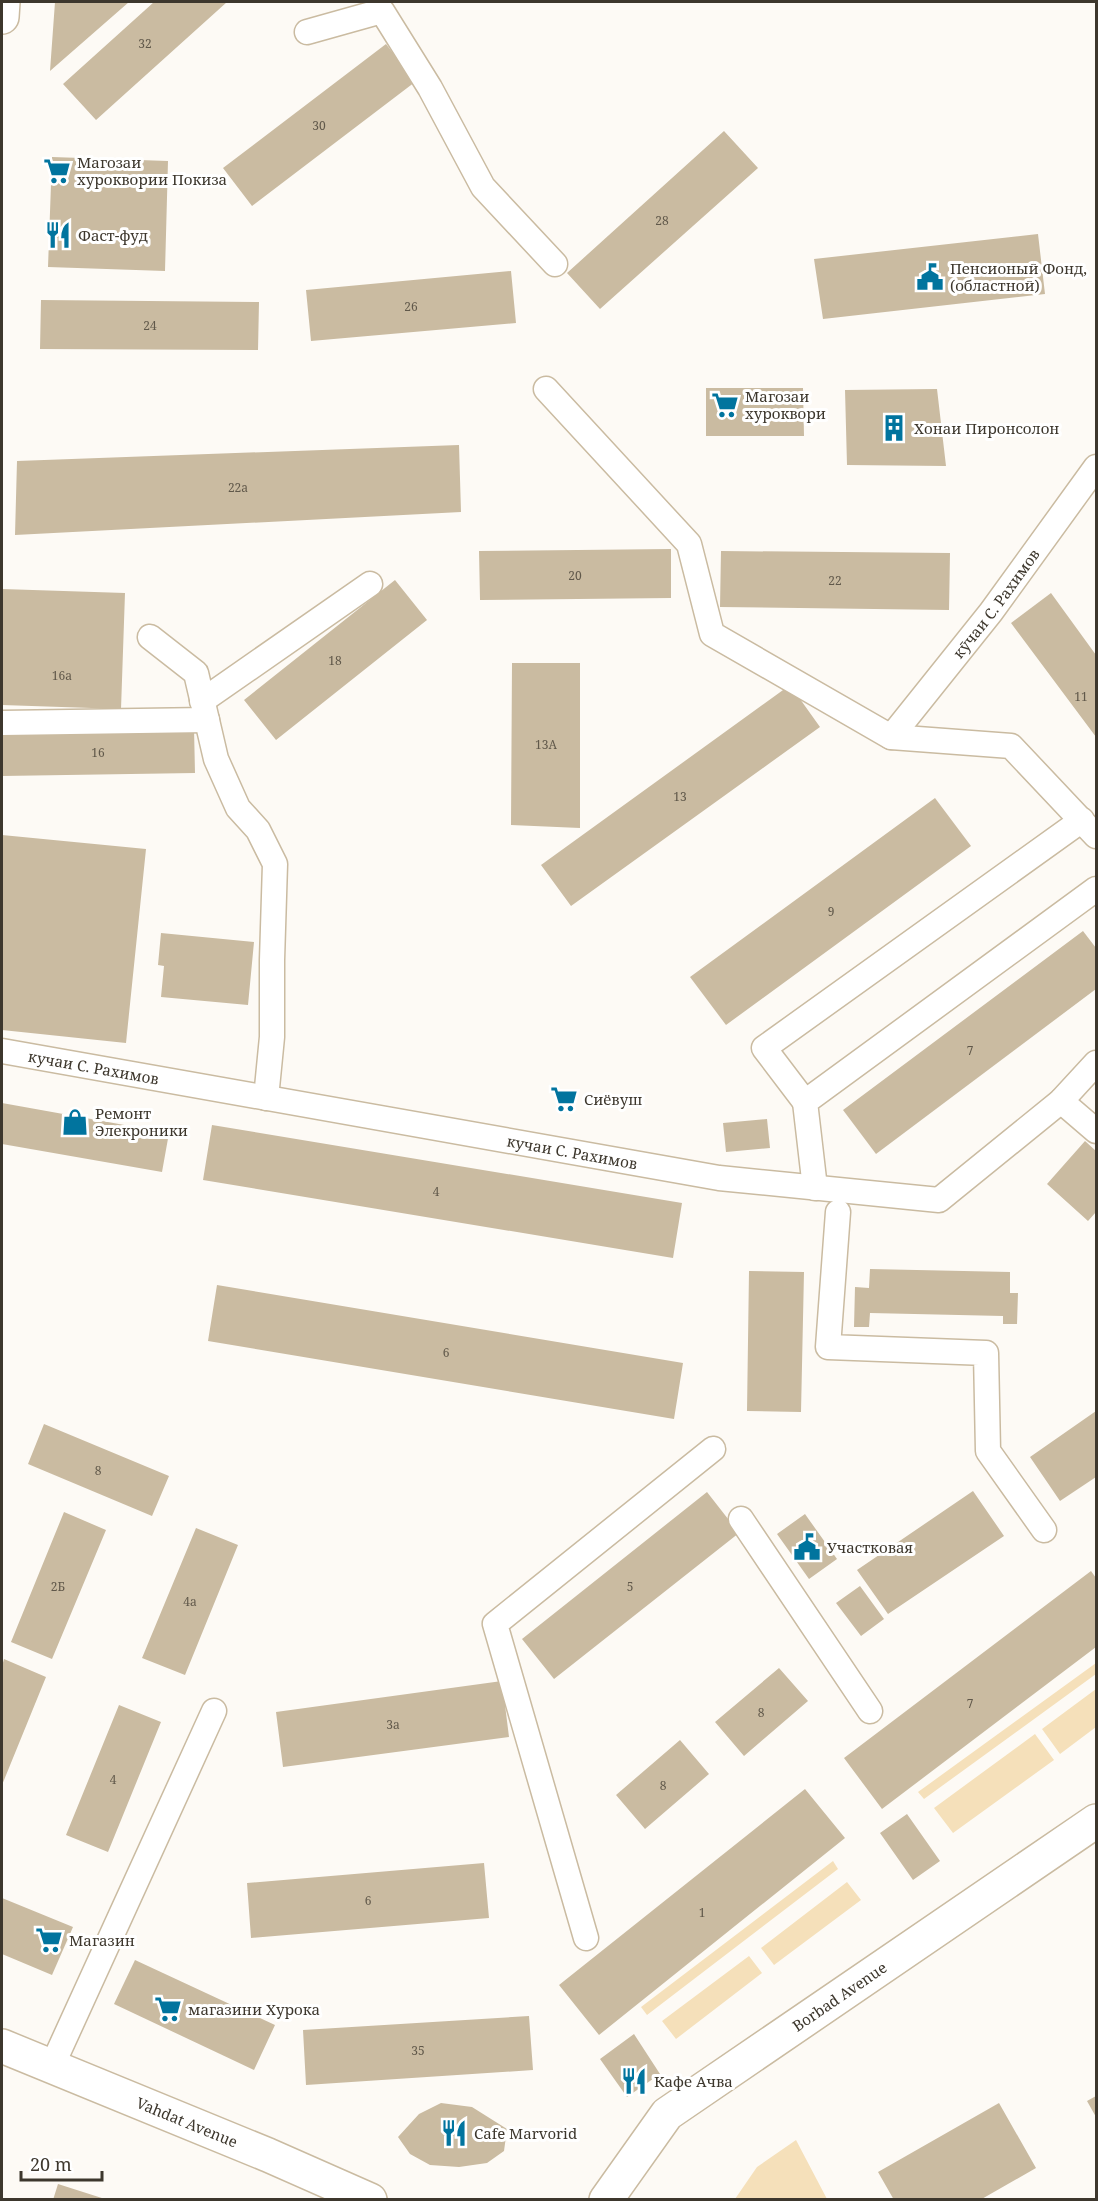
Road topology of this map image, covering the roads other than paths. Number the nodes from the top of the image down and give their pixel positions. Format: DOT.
graph roads {
  1 [pos="3,2"];
  2 [pos="2,17"];
  3 [pos="307,32"];
  4 [pos="555,264"];
  5 [pos="546,389"];
  6 [pos="1096,467"];
  7 [pos="370,584"];
  8 [pos="150,638"];
  9 [pos="205,711"];
  10 [pos="2,723"];
  11 [pos="891,737"];
  12 [pos="1089,828"];
  13 [pos="1096,890"];
  14 [pos="2,1051"];
  15 [pos="1096,1063"];
  16 [pos="266,1098"];
  17 [pos="1061,1101"];
  18 [pos="805,1102"];
  19 [pos="1096,1131"];
  20 [pos="815,1188"];
  21 [pos="838,1212"];
  22 [pos="713,1449"];
  23 [pos="741,1519"];
  24 [pos="1044,1530"];
  25 [pos="214,1711"];
  26 [pos="870,1711"];
  27 [pos="1096,1821"];
  28 [pos="586,1938"];
  29 [pos="2,2046"];
  30 [pos="52,2066"];
  31 [pos="370,2199"];
  32 [pos="606,2199"];
  1 -- 2 [label="street"];
  3 -- 4 [label="street"];
  5 -- 11 [label="street"];
  6 -- 11 [label="street, кӯчаи С. Рахимов"];
  7 -- 9 [label="street"];
  8 -- 9 [label="street"];
  9 -- 10 [label="street"];
  9 -- 16 [label="street"];
  11 -- 12 [label="street"];
  12 -- 18 [label="street"];
  13 -- 18 [label="street"];
  14 -- 16 [label="street, кучаи С. Рахимов"];
  15 -- 17 [label="street, кучаи С. Рахимов"];
  16 -- 20 [label="street, кучаи С. Рахимов"];
  17 -- 19 [label="street"];
  17 -- 20 [label="street, кучаи С. Рахимов"];
  18 -- 20 [label="street"];
  21 -- 24 [label="street"];
  22 -- 28 [label="street"];
  23 -- 26 [label="street"];
  25 -- 30 [label="street"];
  27 -- 32 [label="street, Borbad Avenue"];
  29 -- 30 [label="street, Vahdat Avenue"];
  30 -- 31 [label="street, Vahdat Avenue"];
}
